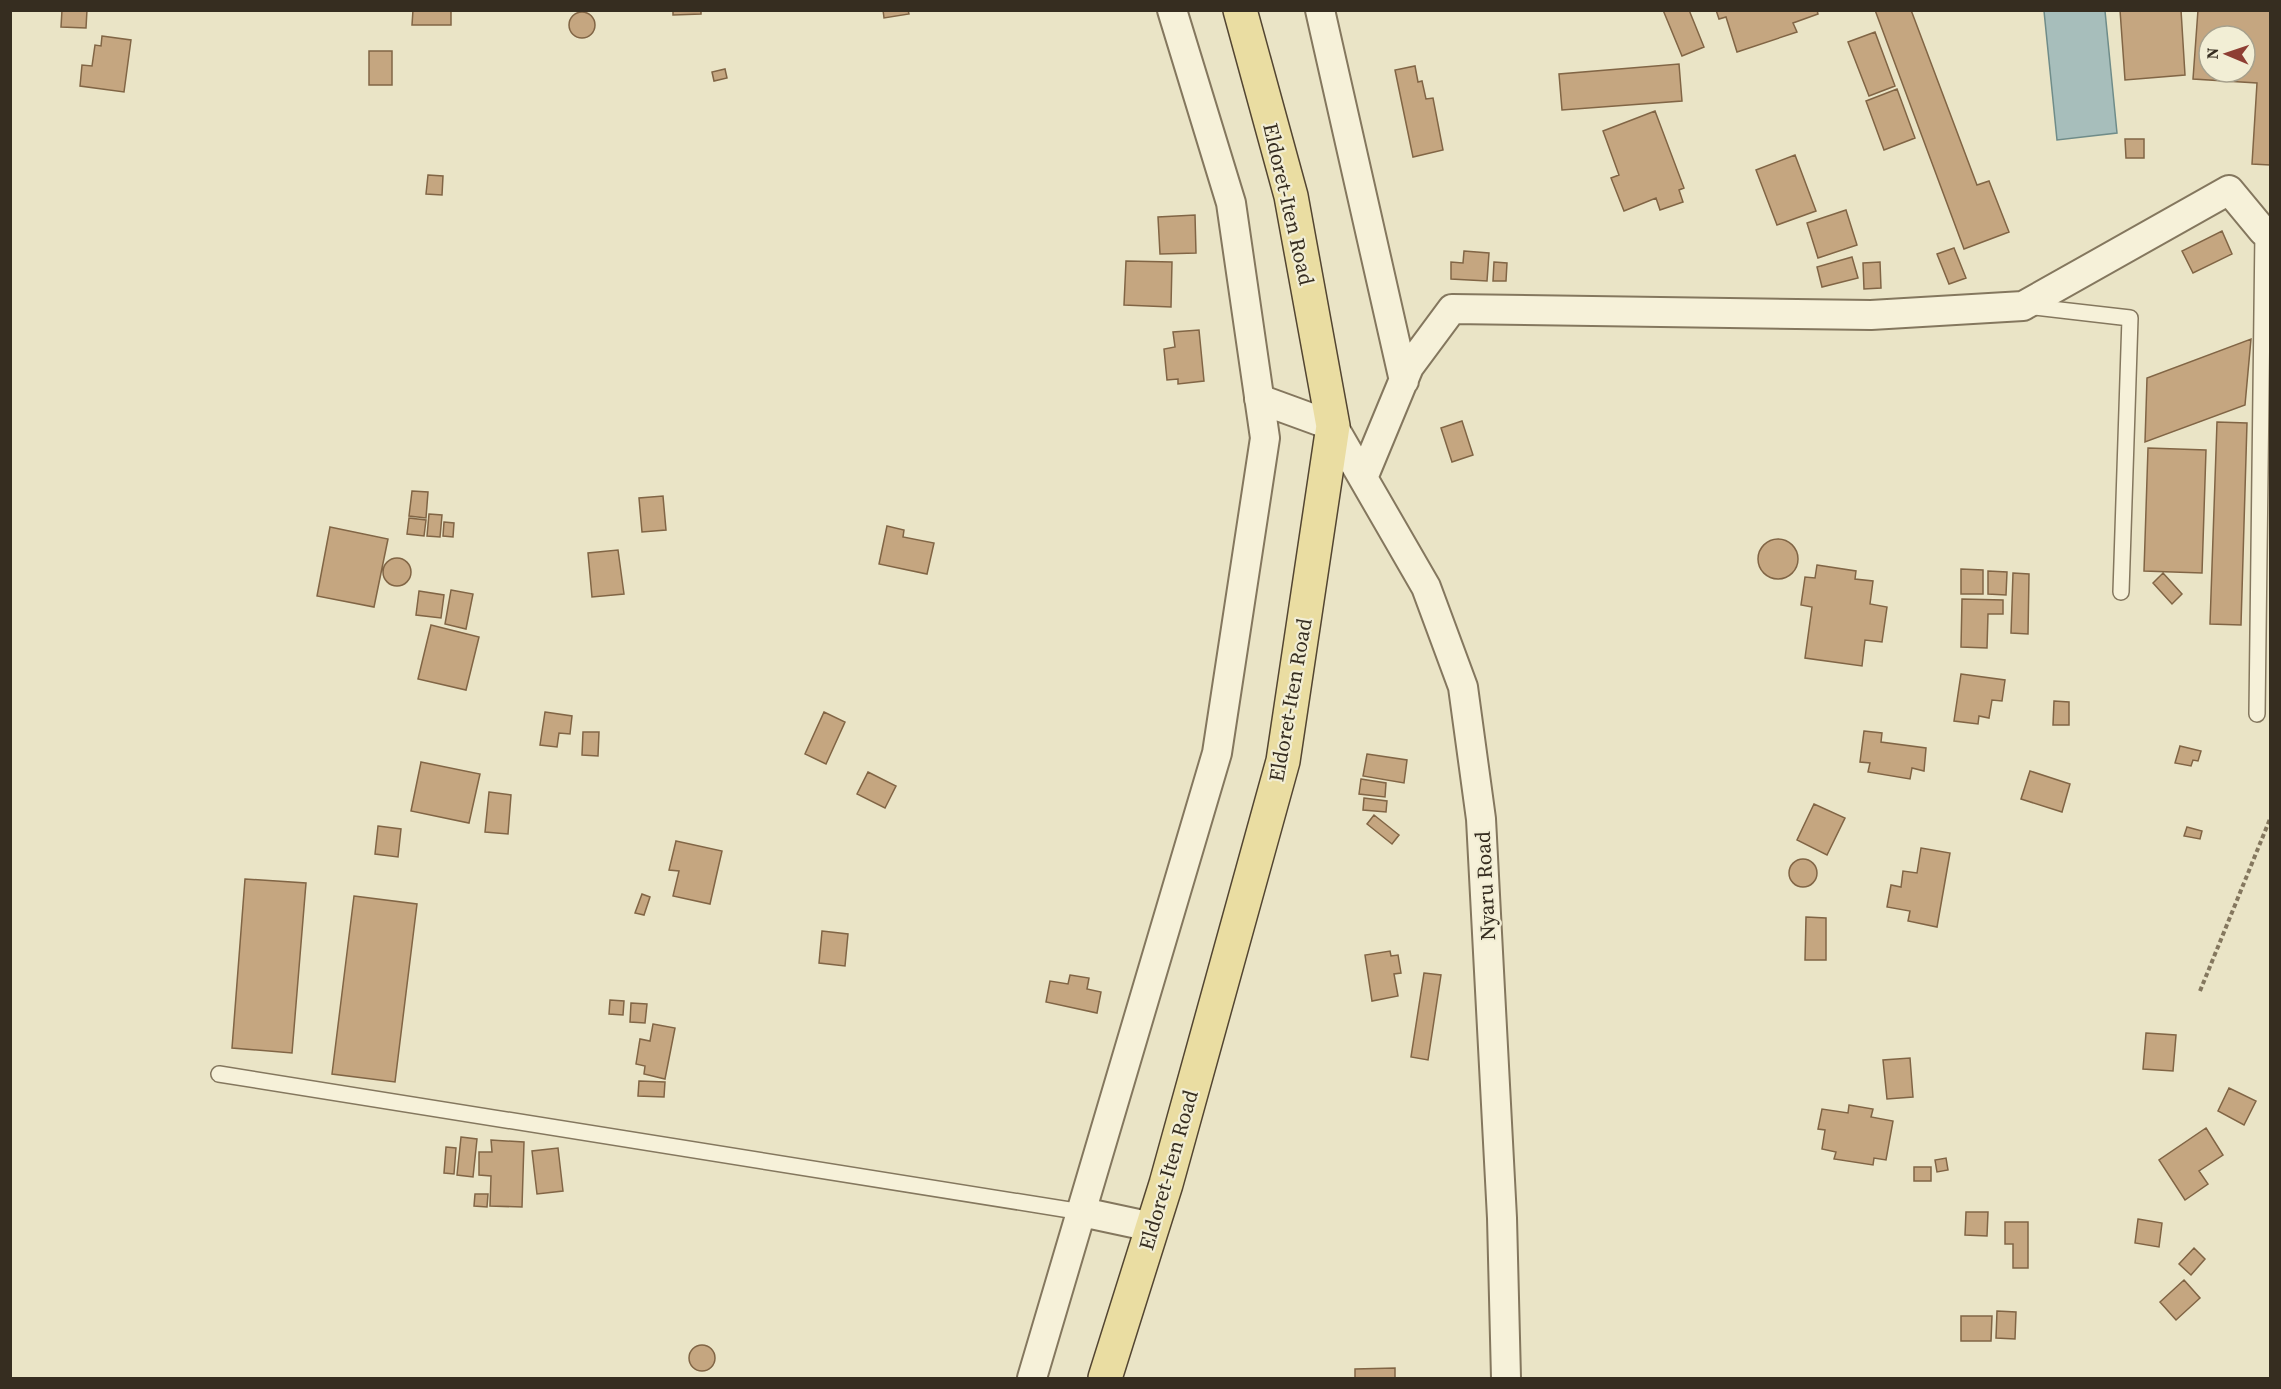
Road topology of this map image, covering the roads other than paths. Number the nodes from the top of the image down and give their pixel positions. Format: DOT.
graph roads {
  1 [pos="1172,10"];
  2 [pos="1240,10"];
  3 [pos="1320,10"];
  4 [pos="2263,231"];
  5 [pos="2023,306"];
  6 [pos="1404,381"];
  7 [pos="1259,399"];
  8 [pos="1333,426"];
  9 [pos="1363,478"];
  10 [pos="2121,592"];
  11 [pos="2257,714"];
  12 [pos="219,1074"];
  13 [pos="1082,1212"];
  14 [pos="1152,1227"];
  15 [pos="1032,1378"];
  16 [pos="1105,1378"];
  17 [pos="1506,1378"];
  1 -- 7 [label="street"];
  2 -- 8 [label="main road, Eldoret-Iten Road"];
  3 -- 6 [label="street"];
  4 -- 5 [label="street"];
  4 -- 11 [label="lane"];
  5 -- 6 [label="street"];
  5 -- 10 [label="lane"];
  6 -- 9 [label="street"];
  7 -- 8 [label="street"];
  7 -- 13 [label="street"];
  8 -- 9 [label="street, Nyaru Road"];
  8 -- 14 [label="main road, Eldoret-Iten Road"];
  9 -- 17 [label="street, Nyaru Road"];
  12 -- 13 [label="lane"];
  13 -- 14 [label="street"];
  13 -- 15 [label="street"];
  14 -- 16 [label="main road, Eldoret-Iten Road"];
}
